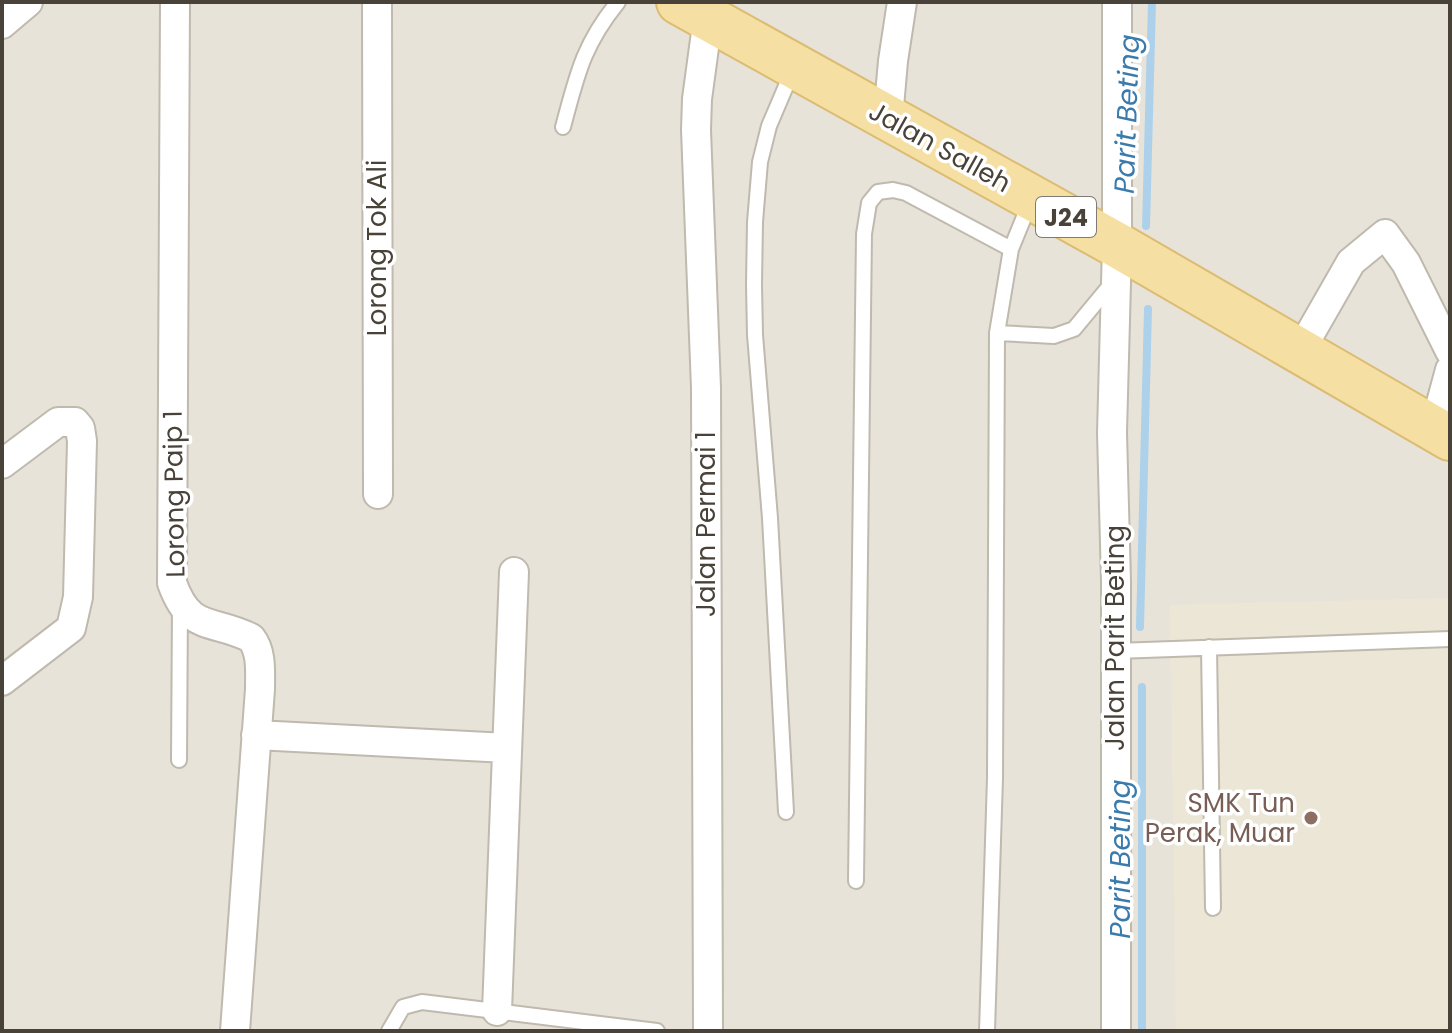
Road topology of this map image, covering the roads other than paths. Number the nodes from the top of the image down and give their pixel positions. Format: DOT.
graph roads {
  1 [pos="28,2"];
  2 [pos="175,2"];
  3 [pos="377,2"];
  4 [pos="618,2"];
  5 [pos="902,2"];
  6 [pos="1117,2"];
  7 [pos="694,10"];
  8 [pos="2,24"];
  9 [pos="795,67"];
  10 [pos="888,118"];
  11 [pos="563,127"];
  12 [pos="1032,198"];
  13 [pos="1011,249"];
  14 [pos="1117,262"];
  15 [pos="997,333"];
  16 [pos="1300,351"];
  17 [pos="1450,351"];
  18 [pos="1450,370"];
  19 [pos="1442,434"];
  20 [pos="2,464"];
  21 [pos="378,494"];
  22 [pos="514,572"];
  23 [pos="180,605"];
  24 [pos="1450,639"];
  25 [pos="1209,647"];
  26 [pos="1116,651"];
  27 [pos="2,681"];
  28 [pos="256,735"];
  29 [pos="507,748"];
  30 [pos="179,760"];
  31 [pos="786,812"];
  32 [pos="856,881"];
  33 [pos="1213,908"];
  34 [pos="497,1011"];
  35 [pos="235,1031"];
  36 [pos="389,1031"];
  37 [pos="657,1031"];
  38 [pos="708,1031"];
  39 [pos="987,1031"];
  40 [pos="1116,1031"];
  1 -- 8 [label="street"];
  2 -- 23 [label="street, Lorong Paip 1"];
  3 -- 21 [label="street, Lorong Tok Ali"];
  4 -- 11 [label="lane"];
  5 -- 10 [label="street"];
  6 -- 14 [label="street, Jalan Parit Beting"];
  7 -- 9 [label="main road, Jalan Salleh / J24"];
  7 -- 38 [label="street, Jalan Permai 1"];
  9 -- 10 [label="main road, Jalan Salleh / J24"];
  9 -- 31 [label="lane"];
  10 -- 12 [label="main road, Jalan Salleh / J24"];
  12 -- 13 [label="lane"];
  12 -- 14 [label="main road, Jalan Salleh / J24"];
  13 -- 15 [label="lane"];
  13 -- 32 [label="lane"];
  14 -- 15 [label="lane"];
  14 -- 16 [label="main road, Jalan Salleh / J24"];
  14 -- 26 [label="street, Jalan Parit Beting"];
  15 -- 39 [label="lane"];
  16 -- 17 [label="street"];
  16 -- 19 [label="main road, Jalan Salleh / J24"];
  18 -- 19 [label="street"];
  20 -- 27 [label="street"];
  22 -- 29 [label="street"];
  23 -- 28 [label="street, Lorong Paip 1"];
  23 -- 30 [label="lane"];
  24 -- 25 [label="lane"];
  25 -- 26 [label="lane"];
  25 -- 33 [label="lane"];
  26 -- 40 [label="street, Jalan Parit Beting"];
  28 -- 29 [label="street"];
  28 -- 35 [label="street, Lorong Paip 1"];
  29 -- 34 [label="street"];
  34 -- 36 [label="lane"];
  34 -- 37 [label="lane"];
}
